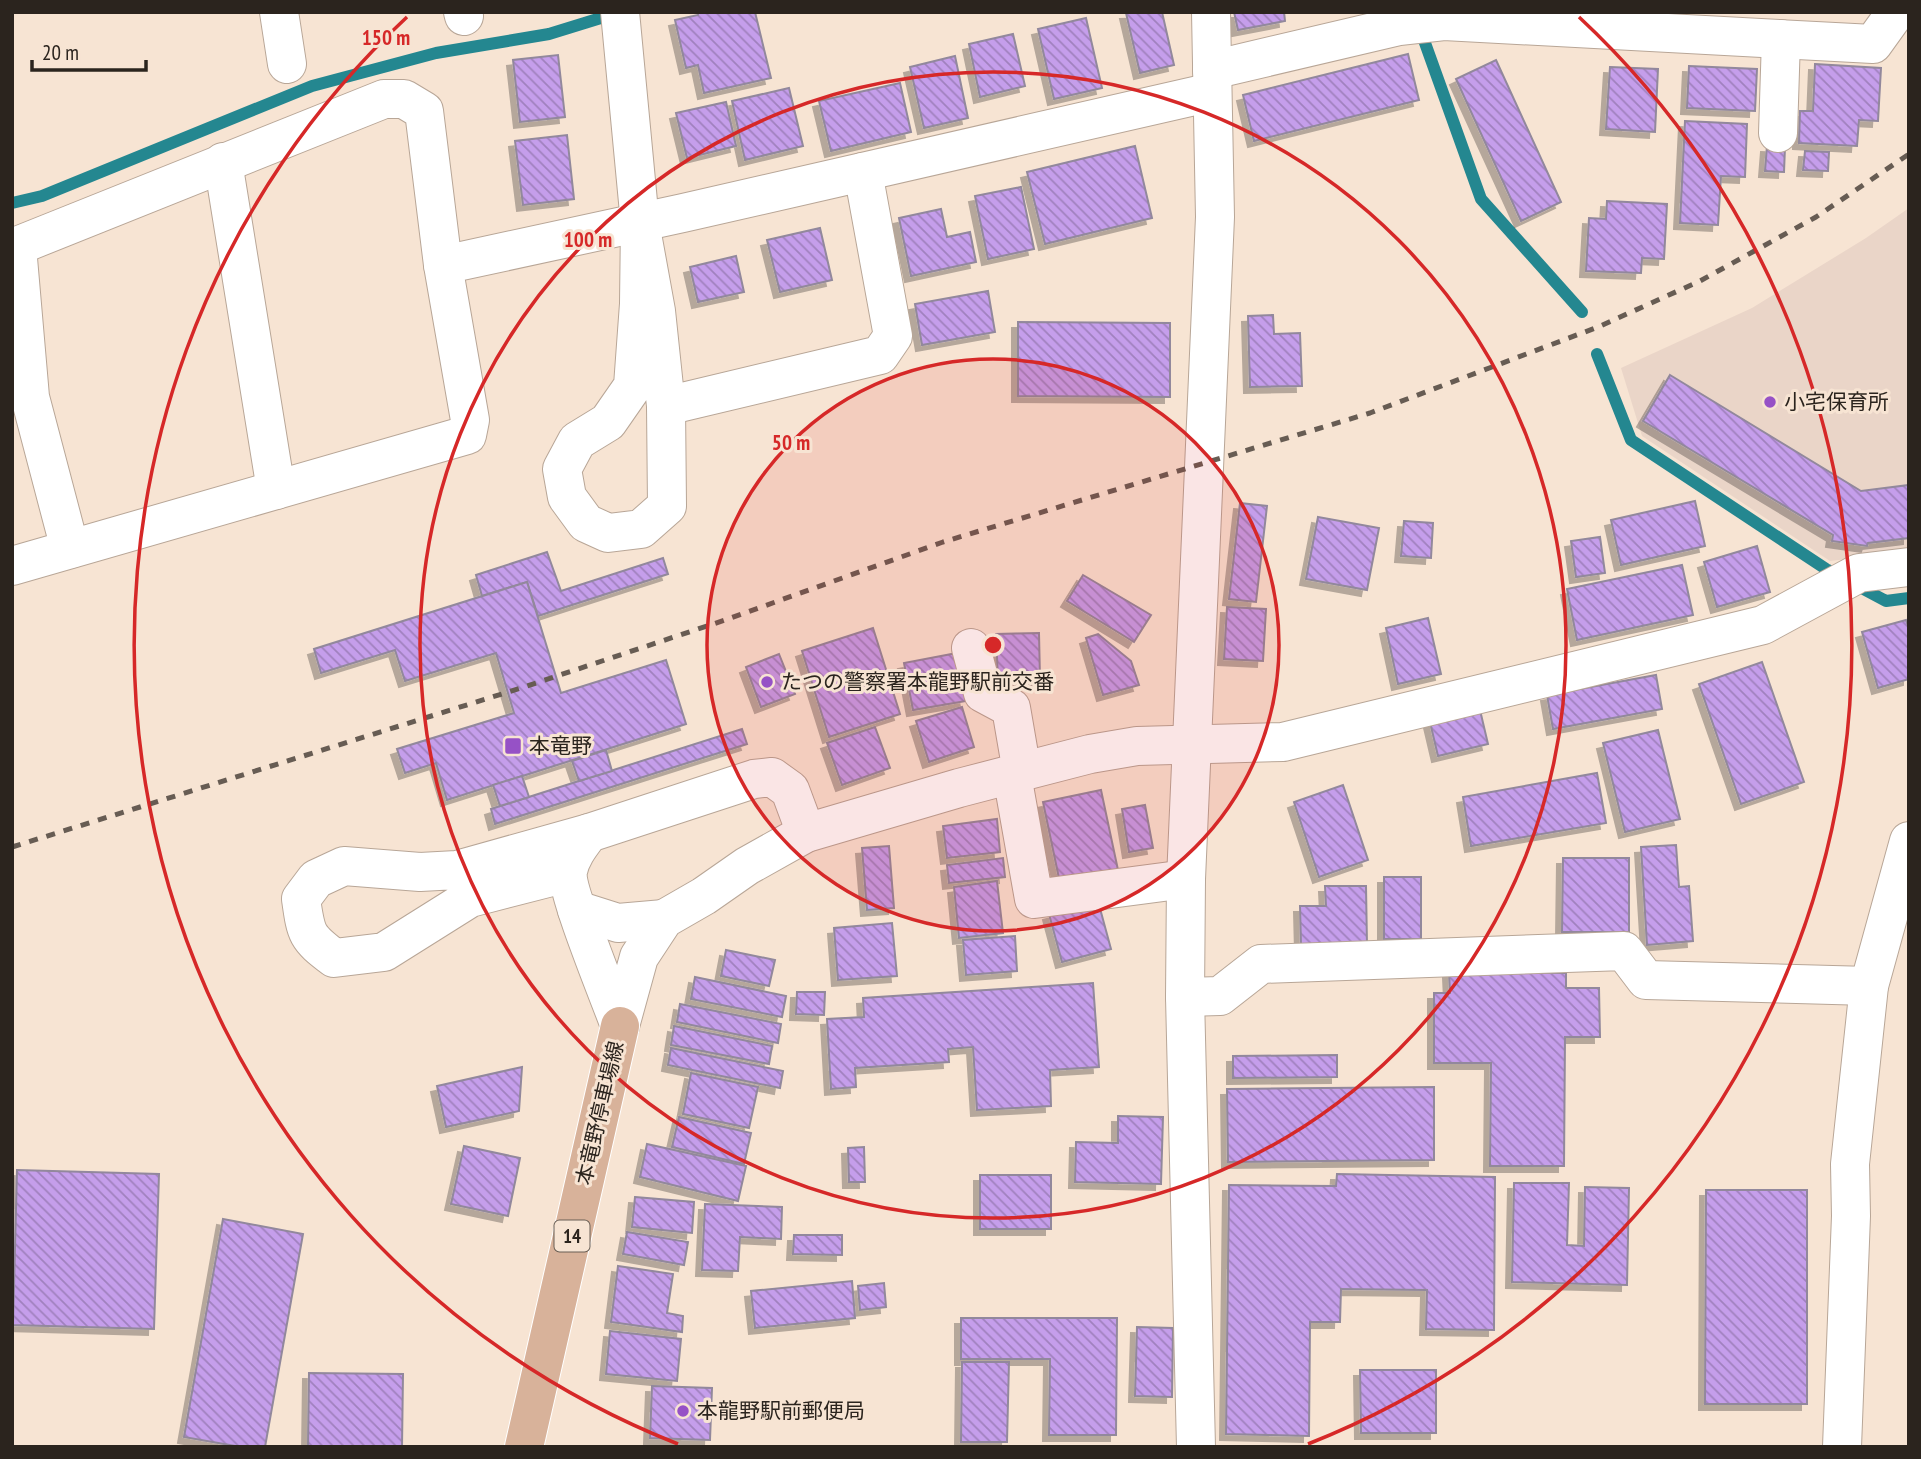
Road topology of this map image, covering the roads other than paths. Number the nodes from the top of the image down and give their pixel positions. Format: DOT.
graph roads {
  1 [pos="279,12"];
  2 [pos="1211,12"];
  3 [pos="1896,12"];
  4 [pos="621,24"];
  5 [pos="1781,39"];
  6 [pos="287,64"];
  7 [pos="1212,81"];
  8 [pos="1778,133"];
  9 [pos="223,162"];
  10 [pos="863,172"];
  11 [pos="640,223"];
  12 [pos="14,248"];
  13 [pos="443,265"];
  14 [pos="666,406"];
  15 [pos="276,490"];
  16 [pos="70,549"];
  17 [pos="12,566"];
  18 [pos="1909,567"];
  19 [pos="971,648"];
  20 [pos="1192,745"];
  21 [pos="1017,773"];
  22 [pos="589,833"];
  23 [pos="806,833"];
  24 [pos="1909,841"];
  25 [pos="567,873"];
  26 [pos="1186,879"];
  27 [pos="578,910"];
  28 [pos="664,919"];
  29 [pos="1868,986"];
  30 [pos="1185,997"];
  31 [pos="620,1026"];
  32 [pos="524,1447"];
  33 [pos="1196,1447"];
  34 [pos="1842,1447"];
  1 -- 6 [label="street"];
  2 -- 7 [label="street"];
  3 -- 5 [label="street"];
  4 -- 11 [label="street"];
  5 -- 7 [label="street"];
  5 -- 8 [label="street"];
  7 -- 10 [label="street"];
  7 -- 20 [label="street"];
  9 -- 12 [label="street"];
  9 -- 13 [label="street"];
  9 -- 15 [label="street"];
  10 -- 11 [label="street"];
  10 -- 14 [label="street"];
  11 -- 13 [label="street"];
  11 -- 14 [label="street"];
  11 -- 14 [label="street"];
  12 -- 16 [label="street"];
  13 -- 15 [label="street"];
  15 -- 16 [label="street"];
  16 -- 17 [label="street"];
  18 -- 20 [label="street"];
  19 -- 21 [label="street"];
  20 -- 21 [label="street"];
  20 -- 26 [label="street"];
  21 -- 23 [label="street"];
  21 -- 26 [label="street"];
  22 -- 23 [label="street"];
  22 -- 25 [label="street"];
  22 -- 25 [label="street"];
  23 -- 28 [label="street"];
  24 -- 29 [label="street"];
  25 -- 27 [label="street"];
  26 -- 30 [label="street"];
  27 -- 28 [label="street"];
  27 -- 31 [label="street"];
  28 -- 31 [label="street"];
  29 -- 30 [label="street"];
  29 -- 34 [label="street"];
  30 -- 33 [label="street"];
  31 -- 32 [label="main road, 本竜野停車場線 / 14"];
}
